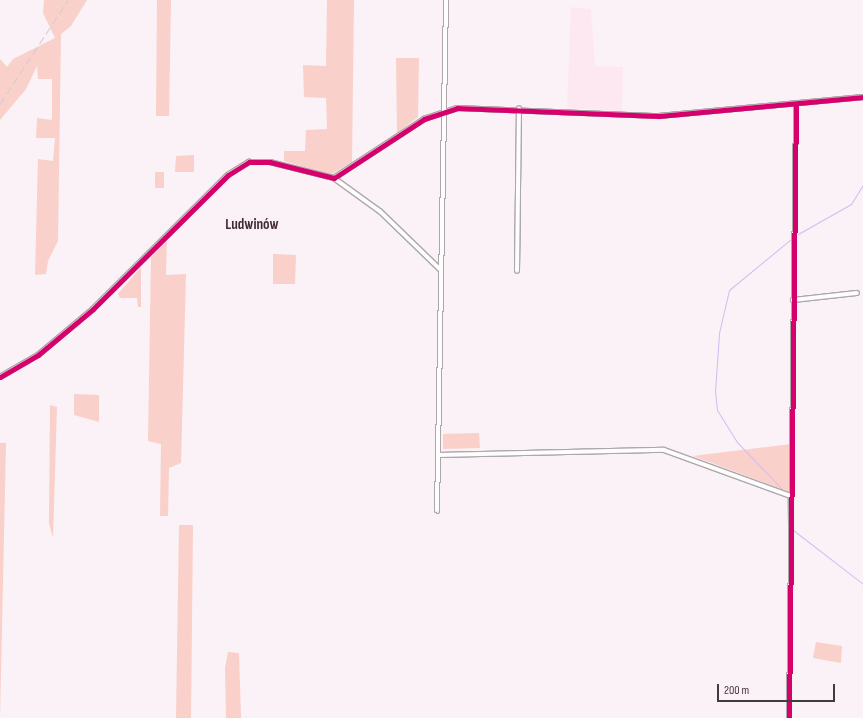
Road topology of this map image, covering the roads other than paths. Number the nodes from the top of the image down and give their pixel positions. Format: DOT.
graph roads {
  1 [pos="446,0"];
  2 [pos="863,96"];
  3 [pos="796,104"];
  4 [pos="519,109"];
  5 [pos="443,111"];
  6 [pos="334,178"];
  7 [pos="441,270"];
  8 [pos="517,271"];
  9 [pos="857,293"];
  10 [pos="793,300"];
  11 [pos="0,377"];
  12 [pos="438,455"];
  13 [pos="791,496"];
  14 [pos="437,511"];
  15 [pos="789,718"];
  1 -- 5 [label="street"];
  2 -- 3 [label="street"];
  3 -- 4 [label="street"];
  3 -- 10 [label="street"];
  4 -- 5 [label="street"];
  4 -- 8 [label="street"];
  5 -- 6 [label="street"];
  5 -- 7 [label="street"];
  6 -- 7 [label="street"];
  6 -- 11 [label="street"];
  7 -- 12 [label="street"];
  9 -- 10 [label="street"];
  10 -- 13 [label="street"];
  12 -- 13 [label="street"];
  12 -- 14 [label="street"];
  13 -- 15 [label="street"];
}
